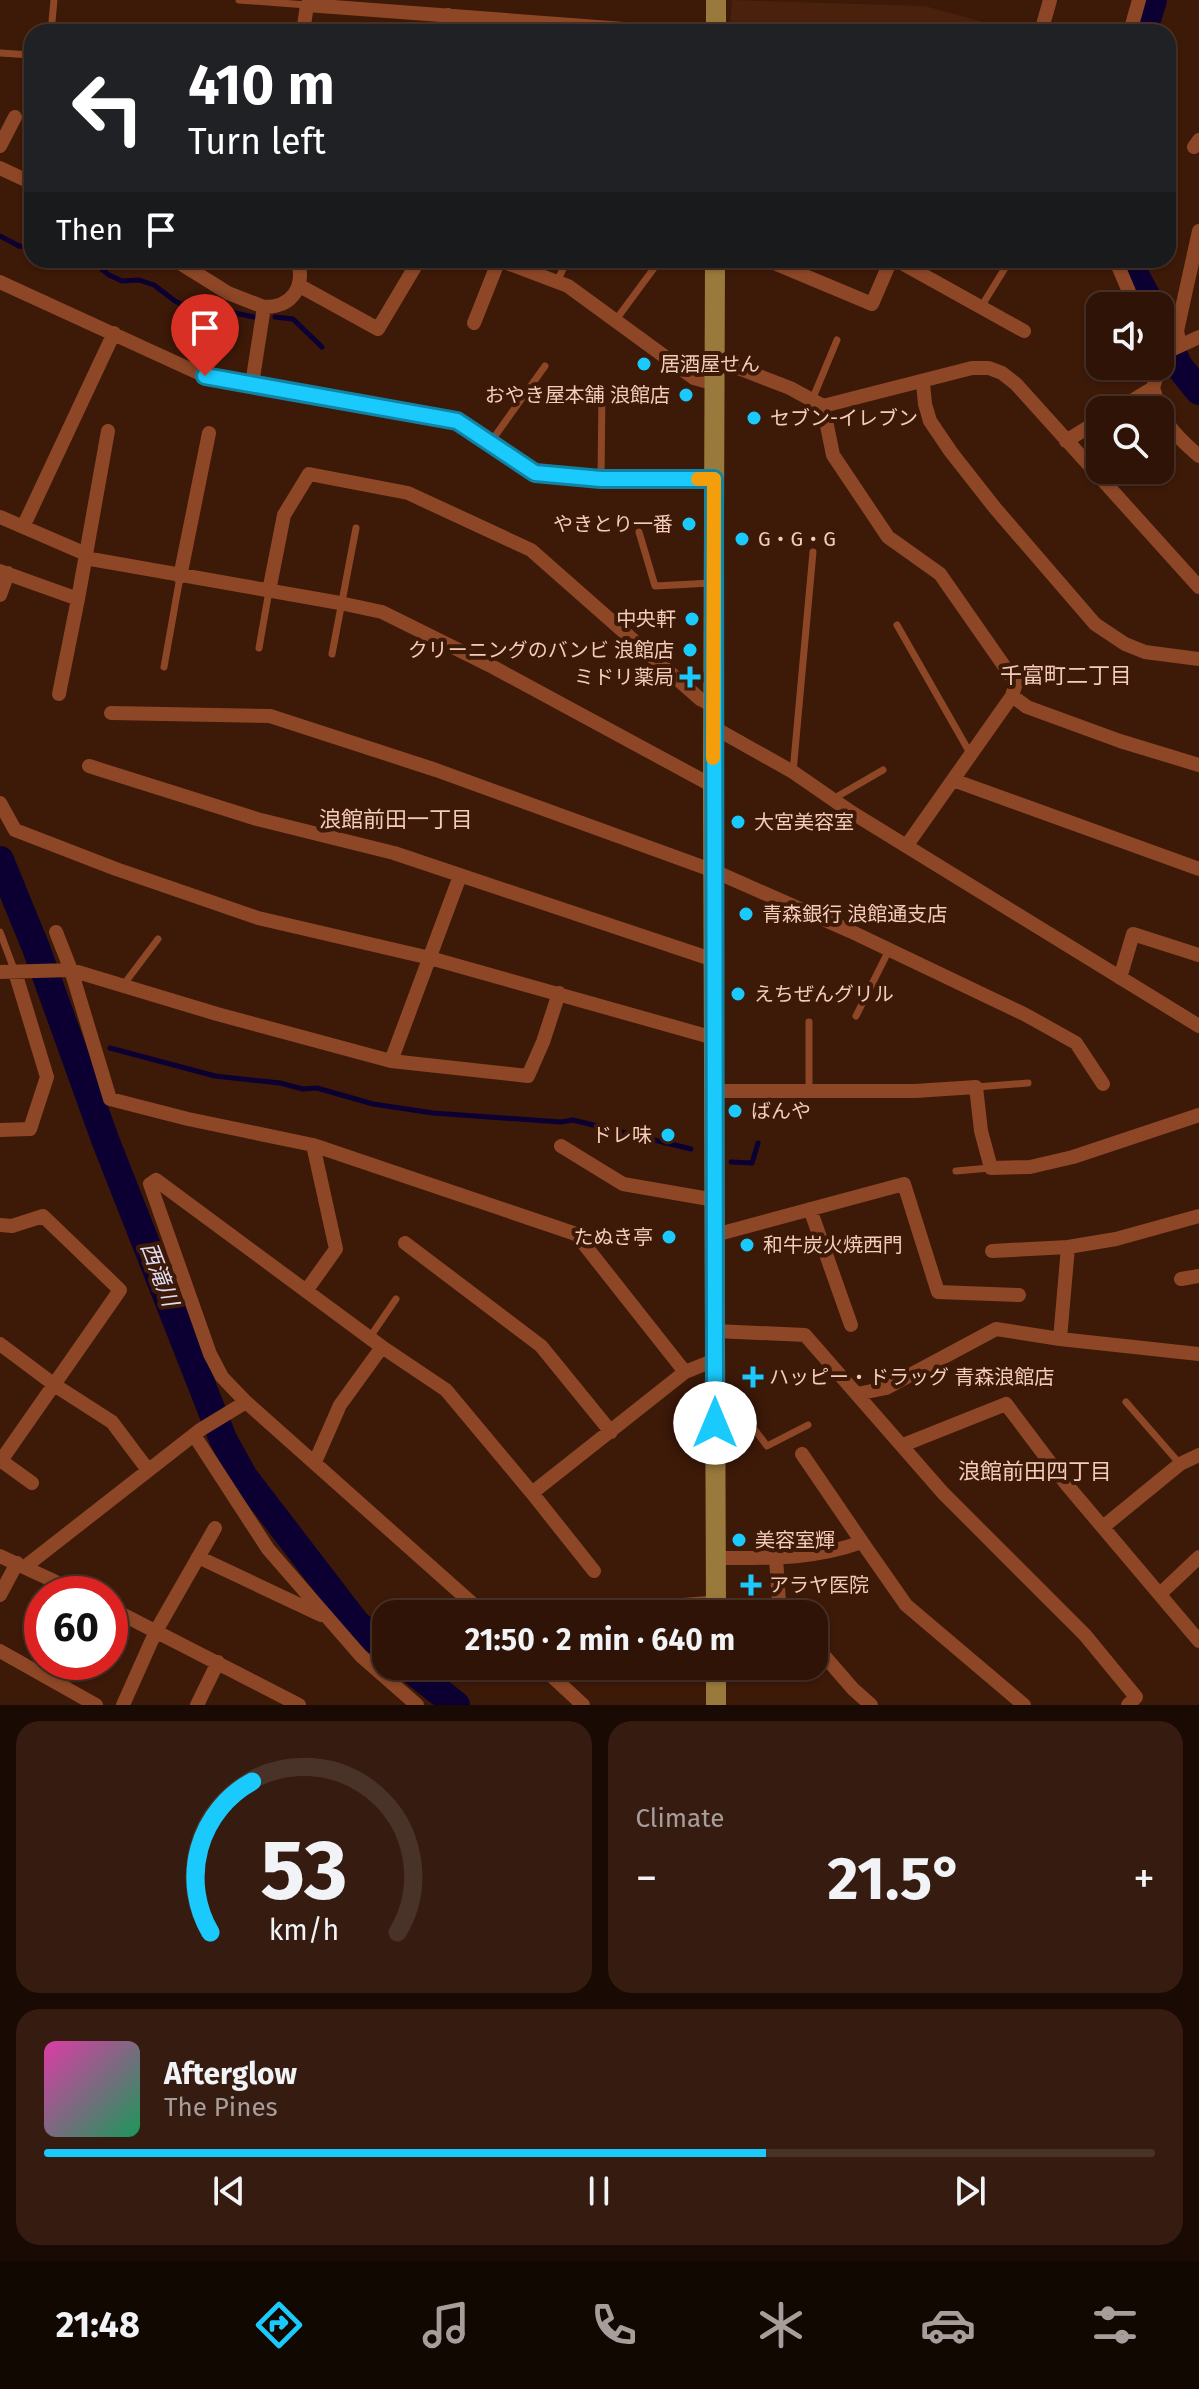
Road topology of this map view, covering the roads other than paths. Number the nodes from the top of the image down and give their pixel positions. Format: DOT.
graph roads {
  1 [pos="54,0"];
  2 [pos="239,0"];
  3 [pos="716,0"];
  4 [pos="1050,0"];
  5 [pos="1139,0"];
  6 [pos="307,5"];
  7 [pos="448,15"];
  8 [pos="52,24"];
  9 [pos="304,24"];
  10 [pos="446,24"];
  11 [pos="538,24"];
  12 [pos="719,24"];
  13 [pos="1043,24"];
  14 [pos="1132,24"];
  15 [pos="0,53"];
  16 [pos="24,54"];
  17 [pos="15,117"];
  18 [pos="0,146"];
  19 [pos="0,168"];
  20 [pos="24,179"];
  21 [pos="1199,231"];
  22 [pos="188,268"];
  23 [pos="300,268"];
  24 [pos="414,268"];
  25 [pos="496,268"];
  26 [pos="520,268"];
  27 [pos="563,268"];
  28 [pos="654,268"];
  29 [pos="715,268"];
  30 [pos="786,268"];
  31 [pos="890,268"];
  32 [pos="909,268"];
  33 [pos="1005,268"];
  34 [pos="1119,268"];
  35 [pos="557,282"];
  36 [pos="300,286"];
  37 [pos="2,287"];
  38 [pos="1129,292"];
  39 [pos="264,307"];
  40 [pos="981,307"];
  41 [pos="615,321"];
  42 [pos="474,323"];
  43 [pos="1024,331"];
  44 [pos="114,333"];
  45 [pos="1199,337"];
  46 [pos="1174,339"];
  47 [pos="837,340"];
  48 [pos="1174,350"];
  49 [pos="715,359"];
  50 [pos="545,366"];
  51 [pos="1157,380"];
  52 [pos="923,383"];
  53 [pos="252,384"];
  54 [pos="715,384"];
  55 [pos="1153,388"];
  56 [pos="602,391"];
  57 [pos="1140,396"];
  58 [pos="818,403"];
  59 [pos="1086,429"];
  60 [pos="108,431"];
  61 [pos="209,433"];
  62 [pos="1066,441"];
  63 [pos="490,443"];
  64 [pos="1199,456"];
  65 [pos="601,479"];
  66 [pos="714,479"];
  67 [pos="0,517"];
  68 [pos="23,527"];
  69 [pos="356,528"];
  70 [pos="639,532"];
  71 [pos="813,552"];
  72 [pos="85,556"];
  73 [pos="4,572"];
  74 [pos="180,577"];
  75 [pos="714,583"];
  76 [pos="1199,587"];
  77 [pos="269,591"];
  78 [pos="0,595"];
  79 [pos="78,599"];
  80 [pos="340,603"];
  81 [pos="897,625"];
  82 [pos="259,648"];
  83 [pos="332,654"];
  84 [pos="1199,659"];
  85 [pos="164,667"];
  86 [pos="59,694"];
  87 [pos="1012,696"];
  88 [pos="714,706"];
  89 [pos="111,713"];
  90 [pos="713,727"];
  91 [pos="971,755"];
  92 [pos="1199,765"];
  93 [pos="89,766"];
  94 [pos="883,770"];
  95 [pos="793,772"];
  96 [pos="953,780"];
  97 [pos="713,786"];
  98 [pos="833,799"];
  99 [pos="0,803"];
  100 [pos="907,845"];
  101 [pos="1199,869"];
  102 [pos="714,871"];
  103 [pos="460,876"];
  104 [pos="0,932"];
  105 [pos="56,932"];
  106 [pos="158,939"];
  107 [pos="889,950"];
  108 [pos="1199,955"];
  109 [pos="430,958"];
  110 [pos="714,960"];
  111 [pos="64,970"];
  112 [pos="14,972"];
  113 [pos="1120,978"];
  114 [pos="123,986"];
  115 [pos="559,993"];
  116 [pos="856,1016"];
  117 [pos="809,1022"];
  118 [pos="1199,1026"];
  119 [pos="714,1038"];
  120 [pos="391,1061"];
  121 [pos="1028,1083"];
  122 [pos="1103,1084"];
  123 [pos="976,1087"];
  124 [pos="714,1091"];
  125 [pos="809,1091"];
  126 [pos="1199,1115"];
  127 [pos="0,1130"];
  128 [pos="313,1145"];
  129 [pos="561,1146"];
  130 [pos="991,1168"];
  131 [pos="956,1171"];
  132 [pos="715,1200"];
  133 [pos="810,1209"];
  134 [pos="1199,1216"];
  135 [pos="0,1225"];
  136 [pos="715,1235"];
  137 [pos="405,1243"];
  138 [pos="1068,1247"];
  139 [pos="992,1251"];
  140 [pos="1199,1276"];
  141 [pos="1181,1279"];
  142 [pos="306,1291"];
  143 [pos="1019,1295"];
  144 [pos="396,1299"];
  145 [pos="851,1325"];
  146 [pos="715,1331"];
  147 [pos="369,1338"];
  148 [pos="1060,1339"];
  149 [pos="0,1344"];
  150 [pos="382,1347"];
  151 [pos="1199,1354"];
  152 [pos="715,1360"];
  153 [pos="685,1372"];
  154 [pos="56,1386"];
  155 [pos="857,1394"];
  156 [pos="246,1402"];
  157 [pos="1126,1402"];
  158 [pos="715,1423"];
  159 [pos="808,1425"];
  160 [pos="197,1432"];
  161 [pos="611,1432"];
  162 [pos="903,1445"];
  163 [pos="802,1454"];
  164 [pos="1199,1455"];
  165 [pos="0,1461"];
  166 [pos="315,1462"];
  167 [pos="1180,1464"];
  168 [pos="148,1470"];
  169 [pos="32,1483"];
  170 [pos="532,1493"];
  171 [pos="1103,1527"];
  172 [pos="215,1528"];
  173 [pos="862,1542"];
  174 [pos="0,1556"];
  175 [pos="198,1557"];
  176 [pos="1199,1557"];
  177 [pos="716,1558"];
  178 [pos="776,1558"];
  179 [pos="21,1564"];
  180 [pos="594,1571"];
  181 [pos="45,1576"];
  182 [pos="1160,1594"];
  183 [pos="0,1595"];
  184 [pos="468,1600"];
  185 [pos="716,1600"];
  186 [pos="779,1600"];
  187 [pos="128,1617"];
  188 [pos="327,1618"];
  189 [pos="156,1631"];
  190 [pos="1199,1641"];
  191 [pos="0,1651"];
  192 [pos="828,1660"];
  193 [pos="218,1662"];
  194 [pos="556,1680"];
  195 [pos="716,1680"];
  196 [pos="96,1705"];
  197 [pos="123,1705"];
  198 [pos="197,1705"];
  199 [pos="299,1705"];
  200 [pos="417,1705"];
  201 [pos="583,1705"];
  202 [pos="716,1705"];
  203 [pos="871,1705"];
  204 [pos="1024,1705"];
  205 [pos="1128,1705"];
  1 -- 8 [label="lane"];
  2 -- 6 [label="lane"];
  3 -- 12 [label="main road"];
  4 -- 13 [label="street"];
  5 -- 14 [label="street"];
  6 -- 7 [label="street"];
  6 -- 9 [label="street"];
  7 -- 10 [label="street"];
  7 -- 11 [label="street"];
  15 -- 16 [label="lane"];
  17 -- 18 [label="street"];
  19 -- 20 [label="street"];
  21 -- 46 [label="street"];
  22 -- 39 [label="street"];
  23 -- 36 [label="street"];
  24 -- 36 [label="street"];
  25 -- 42 [label="street"];
  26 -- 35 [label="street"];
  27 -- 35 [label="lane"];
  28 -- 41 [label="lane"];
  29 -- 49 [label="main road"];
  30 -- 31 [label="street"];
  32 -- 40 [label="street"];
  33 -- 40 [label="lane"];
  34 -- 38 [label="street"];
  35 -- 41 [label="street"];
  36 -- 39 [label="street"];
  37 -- 44 [label="street"];
  39 -- 53 [label="street"];
  40 -- 43 [label="street"];
  41 -- 54 [label="street"];
  44 -- 53 [label="street"];
  44 -- 68 [label="street"];
  45 -- 48 [label="street"];
  47 -- 58 [label="lane"];
  49 -- 54 [label="main road"];
  49 -- 58 [label="street"];
  50 -- 63 [label="lane"];
  51 -- 55 [label="street"];
  52 -- 58 [label="street"];
  52 -- 62 [label="street"];
  52 -- 84 [label="street"];
  53 -- 63 [label="street"];
  54 -- 66 [label="main road"];
  55 -- 57 [label="street"];
  55 -- 64 [label="street"];
  56 -- 65 [label="lane"];
  58 -- 87 [label="street"];
  59 -- 62 [label="street"];
  60 -- 72 [label="street"];
  61 -- 74 [label="street"];
  62 -- 76 [label="street"];
  63 -- 65 [label="street"];
  65 -- 66 [label="street"];
  66 -- 75 [label="main road"];
  67 -- 68 [label="street"];
  68 -- 72 [label="street"];
  69 -- 80 [label="lane"];
  70 -- 75 [label="lane"];
  71 -- 95 [label="lane"];
  72 -- 74 [label="street"];
  72 -- 79 [label="street"];
  73 -- 78 [label="street"];
  73 -- 79 [label="street"];
  74 -- 77 [label="street"];
  74 -- 85 [label="lane"];
  75 -- 88 [label="main road"];
  77 -- 80 [label="street"];
  77 -- 82 [label="lane"];
  77 -- 88 [label="street"];
  79 -- 86 [label="street"];
  80 -- 83 [label="lane"];
  80 -- 97 [label="street"];
  81 -- 91 [label="lane"];
  87 -- 91 [label="street"];
  87 -- 92 [label="street"];
  88 -- 90 [label="main road"];
  89 -- 102 [label="street"];
  90 -- 95 [label="street"];
  90 -- 97 [label="main road"];
  91 -- 96 [label="street"];
  93 -- 103 [label="street"];
  94 -- 98 [label="lane"];
  95 -- 98 [label="street"];
  96 -- 100 [label="street"];
  96 -- 101 [label="street"];
  97 -- 102 [label="main road"];
  98 -- 100 [label="street"];
  99 -- 109 [label="street"];
  100 -- 113 [label="street"];
  102 -- 107 [label="street"];
  102 -- 110 [label="main road"];
  103 -- 109 [label="street"];
  103 -- 110 [label="street"];
  104 -- 112 [label="lane"];
  105 -- 111 [label="street"];
  106 -- 114 [label="lane"];
  107 -- 116 [label="lane"];
  107 -- 122 [label="street"];
  108 -- 113 [label="street"];
  109 -- 115 [label="street"];
  109 -- 120 [label="street"];
  110 -- 119 [label="main road"];
  111 -- 112 [label="street"];
  111 -- 114 [label="street"];
  111 -- 128 [label="street"];
  112 -- 127 [label="street"];
  113 -- 118 [label="street"];
  114 -- 120 [label="street"];
  115 -- 119 [label="street"];
  115 -- 120 [label="street"];
  117 -- 125 [label="lane"];
  119 -- 124 [label="main road"];
  121 -- 123 [label="lane"];
  123 -- 125 [label="street"];
  123 -- 130 [label="street"];
  124 -- 125 [label="street"];
  124 -- 132 [label="main road"];
  126 -- 130 [label="street"];
  128 -- 142 [label="street"];
  128 -- 153 [label="street"];
  129 -- 132 [label="street"];
  130 -- 131 [label="lane"];
  132 -- 136 [label="main road"];
  133 -- 136 [label="street"];
  133 -- 143 [label="street"];
  133 -- 145 [label="street"];
  134 -- 138 [label="street"];
  135 -- 154 [label="street"];
  136 -- 146 [label="main road"];
  137 -- 161 [label="street"];
  138 -- 139 [label="street"];
  138 -- 148 [label="street"];
  140 -- 141 [label="street"];
  142 -- 147 [label="street"];
  142 -- 156 [label="street"];
  144 -- 147 [label="lane"];
  146 -- 152 [label="main road"];
  146 -- 155 [label="street"];
  147 -- 150 [label="street"];
  148 -- 151 [label="street"];
  148 -- 155 [label="street"];
  149 -- 154 [label="street"];
  150 -- 166 [label="street"];
  150 -- 170 [label="street"];
  152 -- 153 [label="street"];
  152 -- 158 [label="main road"];
  153 -- 161 [label="street"];
  154 -- 165 [label="street"];
  154 -- 168 [label="street"];
  155 -- 162 [label="street"];
  156 -- 160 [label="street"];
  156 -- 166 [label="street"];
  157 -- 167 [label="lane"];
  158 -- 159 [label="lane"];
  158 -- 177 [label="main road"];
  160 -- 168 [label="street"];
  160 -- 188 [label="street"];
  161 -- 170 [label="street"];
  162 -- 171 [label="street"];
  162 -- 205 [label="street"];
  163 -- 173 [label="street"];
  164 -- 167 [label="street"];
  165 -- 169 [label="street"];
  166 -- 184 [label="street"];
  167 -- 171 [label="street"];
  168 -- 179 [label="street"];
  170 -- 180 [label="street"];
  171 -- 182 [label="street"];
  172 -- 175 [label="street"];
  173 -- 178 [label="street"];
  173 -- 204 [label="street"];
  174 -- 179 [label="street"];
  175 -- 188 [label="street"];
  175 -- 189 [label="street"];
  176 -- 182 [label="street"];
  177 -- 178 [label="street"];
  177 -- 185 [label="main road"];
  178 -- 186 [label="street"];
  179 -- 181 [label="street"];
  179 -- 183 [label="street"];
  182 -- 190 [label="street"];
  187 -- 189 [label="street"];
  188 -- 200 [label="street"];
  189 -- 193 [label="street"];
  189 -- 197 [label="street"];
  191 -- 196 [label="street"];
  192 -- 203 [label="street"];
  193 -- 198 [label="street"];
  193 -- 199 [label="street"];
  194 -- 201 [label="street"];
  195 -- 202 [label="main road"];
}
